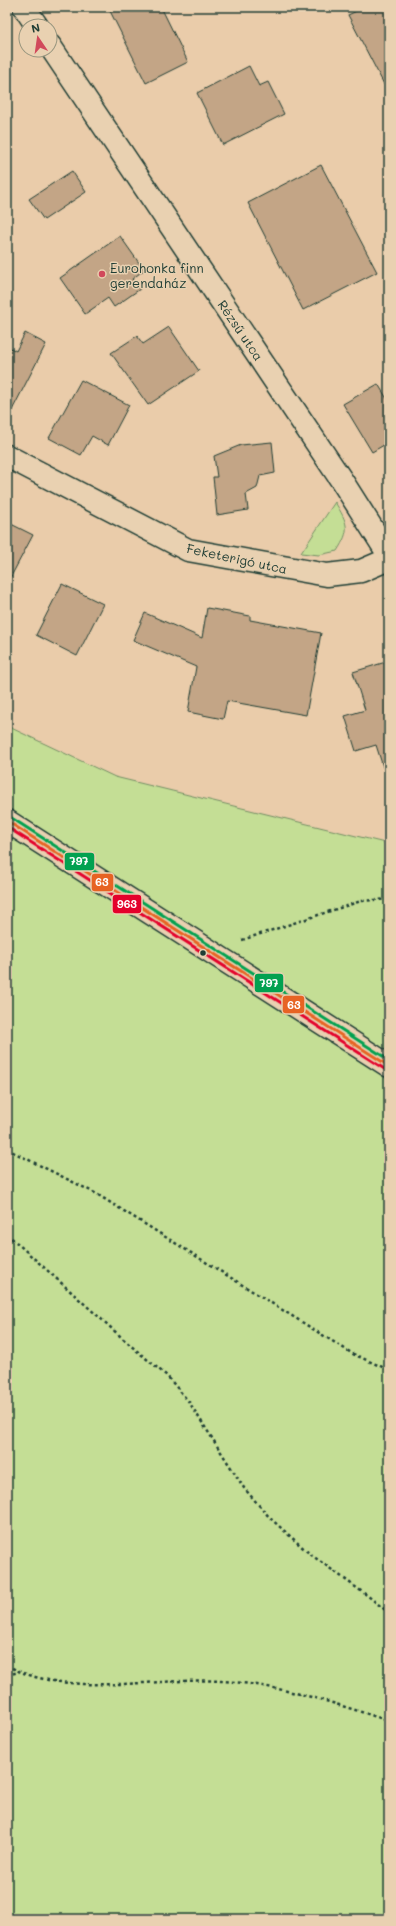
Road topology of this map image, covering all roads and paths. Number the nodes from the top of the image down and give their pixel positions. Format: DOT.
graph roads {
  1 [pos="24,7"];
  2 [pos="32,18"];
  3 [pos="58,58"];
  4 [pos="7,456"];
  5 [pos="389,555"];
  6 [pos="389,559"];
  7 [pos="7,821"];
  8 [pos="389,899"];
  9 [pos="209,950"];
  10 [pos="389,1066"];
  11 [pos="7,1149"];
  12 [pos="7,1234"];
  13 [pos="389,1370"];
  14 [pos="389,1613"];
  15 [pos="7,1665"];
  16 [pos="19,1672"];
  17 [pos="7,1675"];
  18 [pos="389,1721"];
  1 -- 2 [label="street"];
  3 -- 5 [label="street, Rézsű utca"];
  4 -- 6 [label="street, Feketerigó utca"];
  7 -- 9 [label="street"];
  8 -- 9 [label="path"];
  9 -- 10 [label="street"];
  11 -- 13 [label="path"];
  12 -- 14 [label="path"];
  15 -- 16 [label="path"];
  16 -- 17 [label="path"];
  16 -- 18 [label="path"];
}
